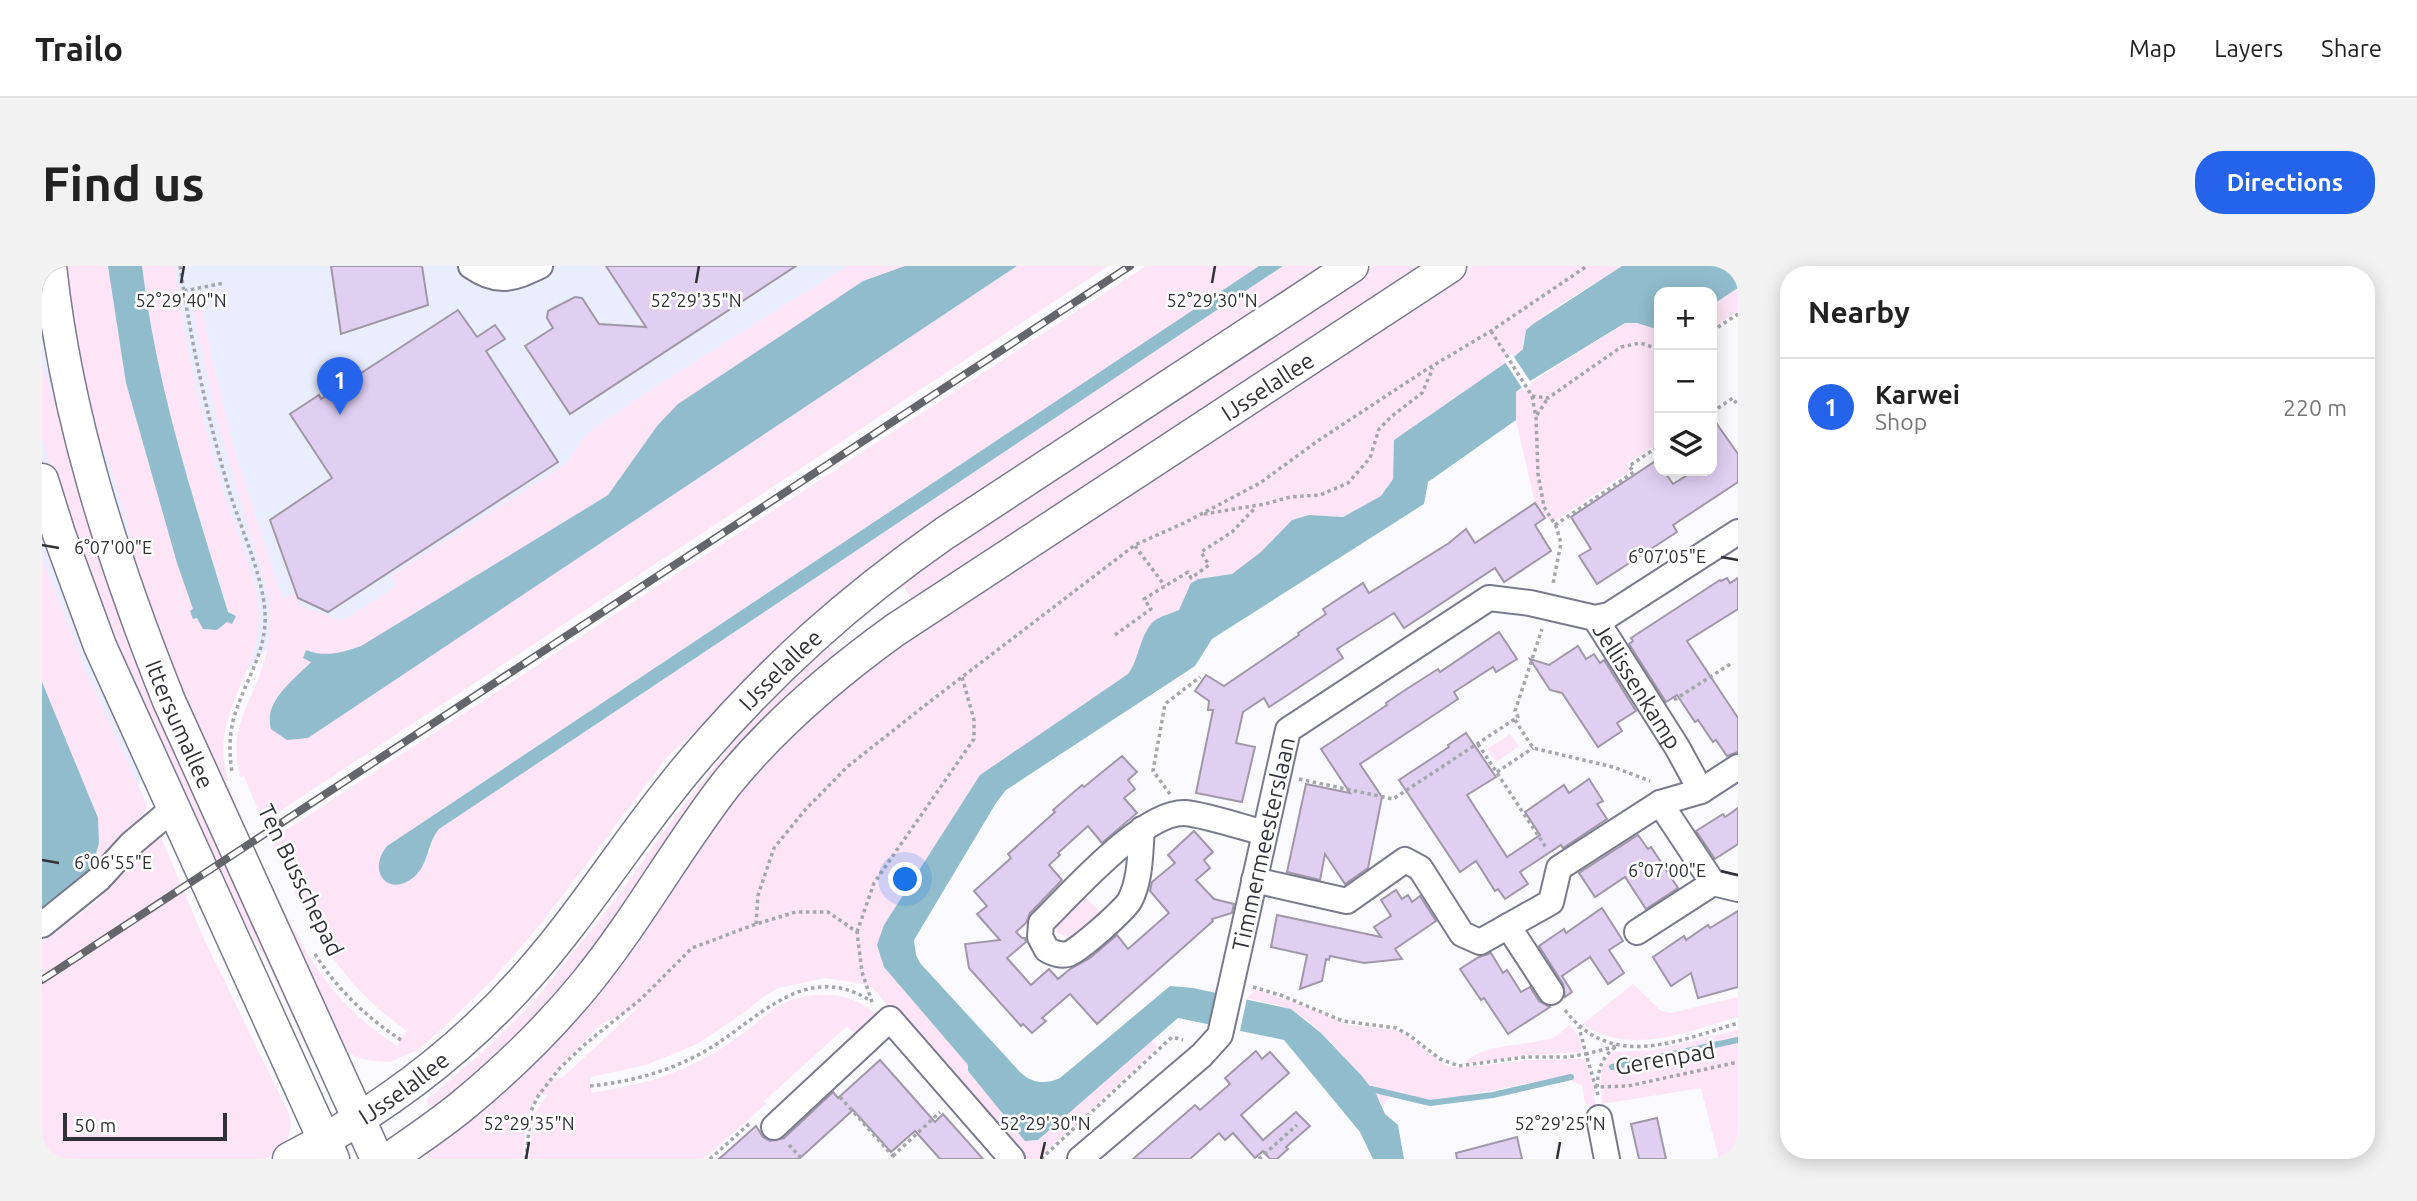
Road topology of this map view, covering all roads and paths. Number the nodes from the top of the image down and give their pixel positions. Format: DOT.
graph roads {
  1 [pos="50,266"];
  2 [pos="180,266"];
  3 [pos="471,266"];
  4 [pos="540,266"];
  5 [pos="1352,266"];
  6 [pos="1450,266"];
  7 [pos="1587,266"];
  8 [pos="224,283"];
  9 [pos="184,291"];
  10 [pos="1738,314"];
  11 [pos="1717,328"];
  12 [pos="1491,331"];
  13 [pos="1654,347"];
  14 [pos="1433,368"];
  15 [pos="1532,396"];
  16 [pos="1548,398"];
  17 [pos="1738,406"];
  18 [pos="1717,409"];
  19 [pos="1536,417"];
  20 [pos="1654,449"];
  21 [pos="42,480"];
  22 [pos="1257,506"];
  23 [pos="1202,514"];
  24 [pos="1555,525"];
  25 [pos="1738,532"];
  26 [pos="1135,545"];
  27 [pos="1165,586"];
  28 [pos="1549,608"];
  29 [pos="1595,618"];
  30 [pos="1115,635"];
  31 [pos="1732,663"];
  32 [pos="962,677"];
  33 [pos="1200,677"];
  34 [pos="1655,712"];
  35 [pos="1515,720"];
  36 [pos="1478,744"];
  37 [pos="1533,748"];
  38 [pos="1738,767"];
  39 [pos="1497,772"];
  40 [pos="1277,774"];
  41 [pos="233,776"];
  42 [pos="1701,790"];
  43 [pos="1661,793"];
  44 [pos="175,807"];
  45 [pos="1183,813"];
  46 [pos="1142,829"];
  47 [pos="1264,833"];
  48 [pos="1559,868"];
  49 [pos="1254,880"];
  50 [pos="1713,883"];
  51 [pos="1738,889"];
  52 [pos="756,924"];
  53 [pos="42,925"];
  54 [pos="1508,926"];
  55 [pos="857,932"];
  56 [pos="1637,932"];
  57 [pos="312,949"];
  58 [pos="1232,984"];
  59 [pos="1552,992"];
  60 [pos="872,1002"];
  61 [pos="890,1019"];
  62 [pos="1738,1023"];
  63 [pos="1579,1027"];
  64 [pos="401,1040"];
  65 [pos="1183,1040"];
  66 [pos="1617,1046"];
  67 [pos="1586,1054"];
  68 [pos="1738,1062"];
  69 [pos="825,1080"];
  70 [pos="590,1086"];
  71 [pos="1597,1087"];
  72 [pos="958,1097"];
  73 [pos="1599,1118"];
  74 [pos="359,1120"];
  75 [pos="1297,1125"];
  76 [pos="774,1127"];
  77 [pos="328,1150"];
  78 [pos="891,1157"];
  79 [pos="289,1159"];
  80 [pos="376,1159"];
  81 [pos="389,1159"];
  82 [pos="526,1159"];
  83 [pos="710,1159"];
  84 [pos="1012,1159"];
  85 [pos="1041,1159"];
  86 [pos="1080,1159"];
  87 [pos="1259,1159"];
  88 [pos="1607,1159"];
  1 -- 74 [label="main road, Ittersumallee"];
  2 -- 9 [label="path, Ittersumallee"];
  3 -- 4 [label="street"];
  5 -- 74 [label="main road, IJsselallee"];
  6 -- 81 [label="main road, IJsselallee"];
  7 -- 12 [label="path"];
  8 -- 9 [label="path"];
  9 -- 41 [label="path, Ittersumallee"];
  10 -- 11 [label="path"];
  12 -- 14 [label="path"];
  12 -- 15 [label="path"];
  13 -- 16 [label="path"];
  14 -- 22 [label="path"];
  14 -- 23 [label="path"];
  15 -- 16 [label="path"];
  15 -- 19 [label="path"];
  16 -- 19 [label="path"];
  17 -- 18 [label="path"];
  19 -- 24 [label="path"];
  20 -- 24 [label="path"];
  21 -- 44 [label="main road, Ittersumallee"];
  22 -- 23 [label="path"];
  22 -- 27 [label="path"];
  23 -- 26 [label="path"];
  24 -- 28 [label="path"];
  25 -- 29 [label="street, Jellissenkamp"];
  26 -- 27 [label="path"];
  26 -- 32 [label="path"];
  27 -- 30 [label="path"];
  28 -- 29 [label="street, Timmermeesterslaan"];
  28 -- 35 [label="path"];
  28 -- 40 [label="street, Timmermeesterslaan"];
  29 -- 34 [label="street, Jellissenkamp"];
  31 -- 34 [label="path"];
  32 -- 52 [label="path"];
  32 -- 55 [label="path"];
  33 -- 45 [label="path"];
  34 -- 42 [label="street, Jellissenkamp"];
  35 -- 36 [label="path"];
  35 -- 37 [label="path"];
  36 -- 39 [label="path"];
  36 -- 40 [label="path"];
  37 -- 39 [label="path"];
  37 -- 43 [label="path"];
  38 -- 42 [label="street"];
  39 -- 48 [label="path"];
  40 -- 47 [label="street, Timmermeesterslaan"];
  42 -- 43 [label="street"];
  43 -- 48 [label="street"];
  43 -- 50 [label="street"];
  44 -- 53 [label="street"];
  44 -- 77 [label="main road, Ittersumallee"];
  45 -- 46 [label="street"];
  45 -- 47 [label="street"];
  46 -- 46 [label="street"];
  47 -- 49 [label="street, Timmermeesterslaan"];
  48 -- 54 [label="street"];
  49 -- 54 [label="street"];
  49 -- 58 [label="street, Timmermeesterslaan"];
  50 -- 51 [label="street"];
  50 -- 56 [label="street"];
  52 -- 55 [label="path"];
  52 -- 82 [label="path"];
  54 -- 59 [label="street"];
  55 -- 60 [label="path"];
  57 -- 64 [label="path, Ten Busschepad"];
  58 -- 67 [label="path"];
  58 -- 86 [label="street, Timmermeesterslaan"];
  59 -- 63 [label="path"];
  60 -- 61 [label="path"];
  60 -- 70 [label="path"];
  61 -- 69 [label="street"];
  61 -- 72 [label="street"];
  62 -- 66 [label="path"];
  63 -- 66 [label="path"];
  63 -- 67 [label="path"];
  65 -- 85 [label="path"];
  66 -- 67 [label="path"];
  66 -- 71 [label="path"];
  67 -- 71 [label="path"];
  68 -- 71 [label="path, Gerenpad"];
  69 -- 76 [label="street"];
  69 -- 78 [label="path"];
  71 -- 73 [label="path"];
  72 -- 78 [label="path"];
  72 -- 84 [label="street"];
  73 -- 88 [label="street"];
  74 -- 77 [label="main road, IJsselallee"];
  74 -- 80 [label="main road, Ittersumallee"];
  75 -- 87 [label="path"];
  76 -- 83 [label="path"];
  77 -- 79 [label="main road, IJsselallee"];
}
